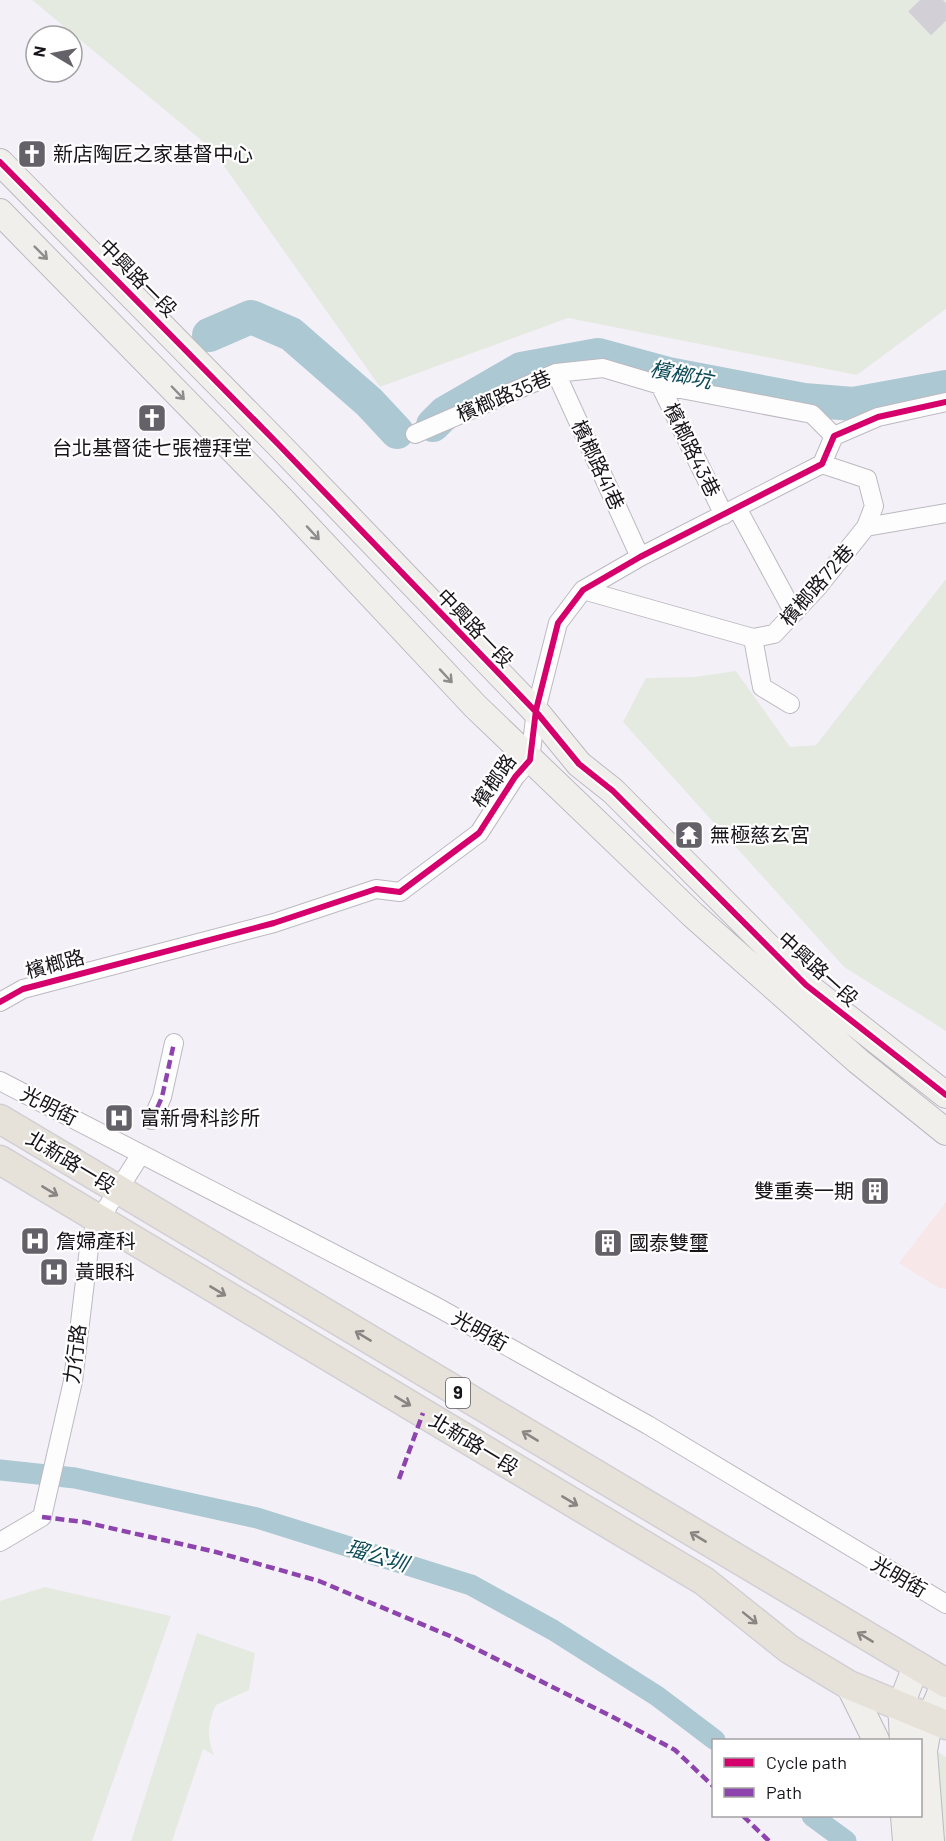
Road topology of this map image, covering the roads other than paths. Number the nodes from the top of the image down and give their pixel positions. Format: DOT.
graph roads {
  1 [pos="0,162"];
  2 [pos="0,212"];
  3 [pos="556,374"];
  4 [pos="660,386"];
  5 [pos="946,402"];
  6 [pos="415,434"];
  7 [pos="834,436"];
  8 [pos="822,464"];
  9 [pos="731,511"];
  10 [pos="946,513"];
  11 [pos="866,527"];
  12 [pos="640,557"];
  13 [pos="582,590"];
  14 [pos="794,613"];
  15 [pos="753,638"];
  16 [pos="790,704"];
  17 [pos="538,714"];
  18 [pos="530,760"];
  19 [pos="0,1002"];
  20 [pos="174,1043"];
  21 [pos="0,1082"];
  22 [pos="946,1095"];
  23 [pos="0,1119"];
  24 [pos="152,1120"];
  25 [pos="946,1132"];
  26 [pos="141,1154"];
  27 [pos="0,1160"];
  28 [pos="118,1190"];
  29 [pos="99,1220"];
  30 [pos="0,1542"];
  31 [pos="946,1604"];
  32 [pos="916,1666"];
  33 [pos="946,1683"];
  34 [pos="849,1685"];
  35 [pos="901,1705"];
  36 [pos="938,1721"];
  37 [pos="876,1739"];
  38 [pos="903,1739"];
  39 [pos="904,1817"];
  40 [pos="906,1841"];
  41 [pos="931,1841"];
  1 -- 17 [label="street, 中興路一段"];
  2 -- 18 [label="street, one-way"];
  3 -- 4 [label="street, 檳榔路35巷"];
  3 -- 6 [label="street, 檳榔路35巷"];
  3 -- 12 [label="street, 檳榔路41巷"];
  4 -- 7 [label="street, 檳榔路35巷"];
  4 -- 9 [label="street, 檳榔路43巷"];
  5 -- 7 [label="street"];
  7 -- 8 [label="street"];
  8 -- 9 [label="street, 檳榔路"];
  8 -- 11 [label="street"];
  9 -- 12 [label="street, 檳榔路"];
  9 -- 14 [label="street, 檳榔路43巷"];
  10 -- 11 [label="street, 檳榔路72巷"];
  11 -- 14 [label="street, 檳榔路72巷"];
  12 -- 13 [label="street, 檳榔路"];
  13 -- 15 [label="street"];
  13 -- 17 [label="street, 檳榔路"];
  14 -- 15 [label="street, 檳榔路72巷"];
  15 -- 16 [label="street"];
  17 -- 18 [label="street, 檳榔路"];
  17 -- 22 [label="street, 中興路一段"];
  18 -- 19 [label="street, 檳榔路"];
  18 -- 25 [label="street"];
  20 -- 24 [label="street"];
  21 -- 26 [label="street, 光明街"];
  23 -- 28 [label="main road, 北新路一段 / 9"];
  26 -- 28 [label="street, 力行路"];
  26 -- 31 [label="street, 光明街"];
  27 -- 29 [label="main road, 北新路一段 / 9, one-way"];
  28 -- 29 [label="street, 力行路"];
  32 -- 28 [label="main road, 北新路一段 / 9, one-way"];
  29 -- 30 [label="street, 力行路"];
  29 -- 34 [label="main road, 北新路一段 / 9, one-way"];
  32 -- 33 [label="main road, 北新路一段 / 9"];
  32 -- 35 [label="street"];
  33 -- 36 [label="street"];
  34 -- 35 [label="main road, 北新路一段 / 9"];
  34 -- 37 [label="street"];
  35 -- 36 [label="main road, 北新路一段 / 9"];
  35 -- 38 [label="street"];
  36 -- 41 [label="street"];
  39 -- 40 [label="street"];
}
